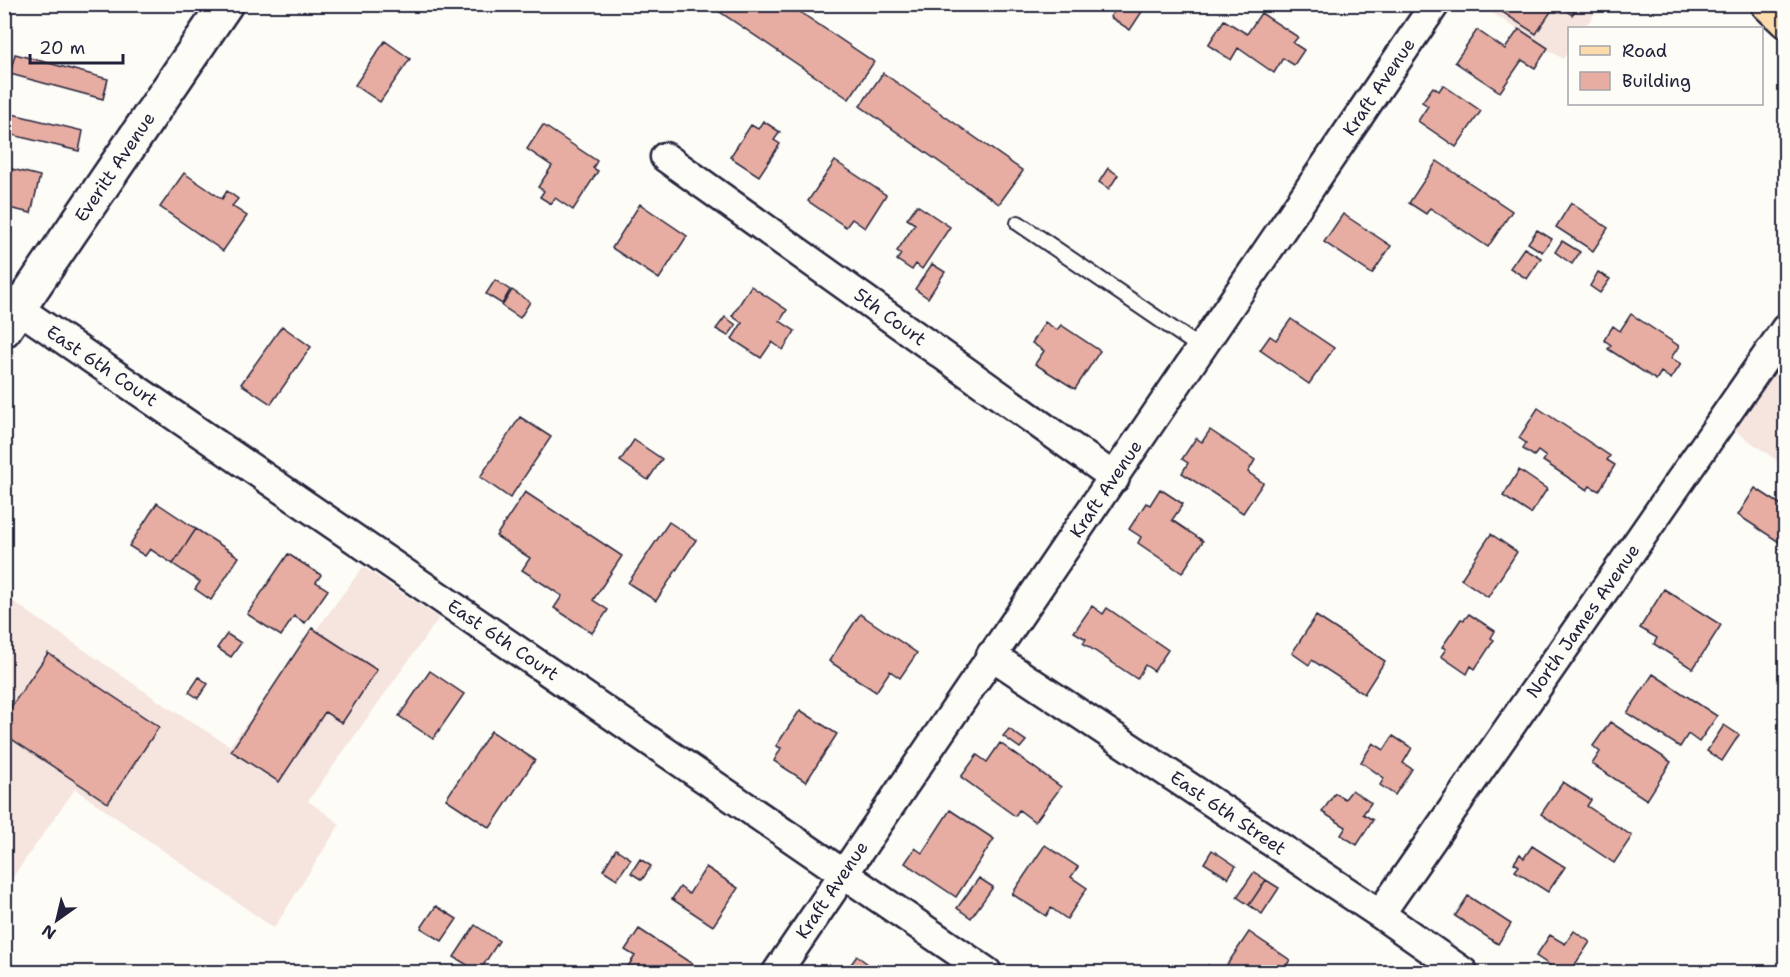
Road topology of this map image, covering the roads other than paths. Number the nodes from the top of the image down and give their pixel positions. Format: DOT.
graph roads {
  1 [pos="226,4"];
  2 [pos="1435,4"];
  3 [pos="1768,4"];
  4 [pos="1785,21"];
  5 [pos="664,156"];
  6 [pos="1018,223"];
  7 [pos="12,320"];
  8 [pos="1785,328"];
  9 [pos="1201,348"];
  10 [pos="1115,478"];
  11 [pos="991,655"];
  12 [pos="843,873"];
  13 [pos="1380,914"];
  14 [pos="777,972"];
  15 [pos="987,972"];
  16 [pos="1463,972"];
  1 -- 7 [label="street, Everitt Avenue"];
  2 -- 9 [label="street, Kraft Avenue"];
  3 -- 4 [label="main road"];
  5 -- 10 [label="street, 5th Court"];
  6 -- 9 [label="lane"];
  7 -- 12 [label="street, East 6th Court"];
  8 -- 13 [label="street, North James Avenue"];
  9 -- 10 [label="street, Kraft Avenue"];
  10 -- 11 [label="street, Kraft Avenue"];
  11 -- 12 [label="street, Kraft Avenue"];
  11 -- 13 [label="street, East 6th Street"];
  12 -- 14 [label="street, Kraft Avenue"];
  12 -- 15 [label="street, East 6th Court"];
  13 -- 16 [label="street, East 6th Street"];
}
